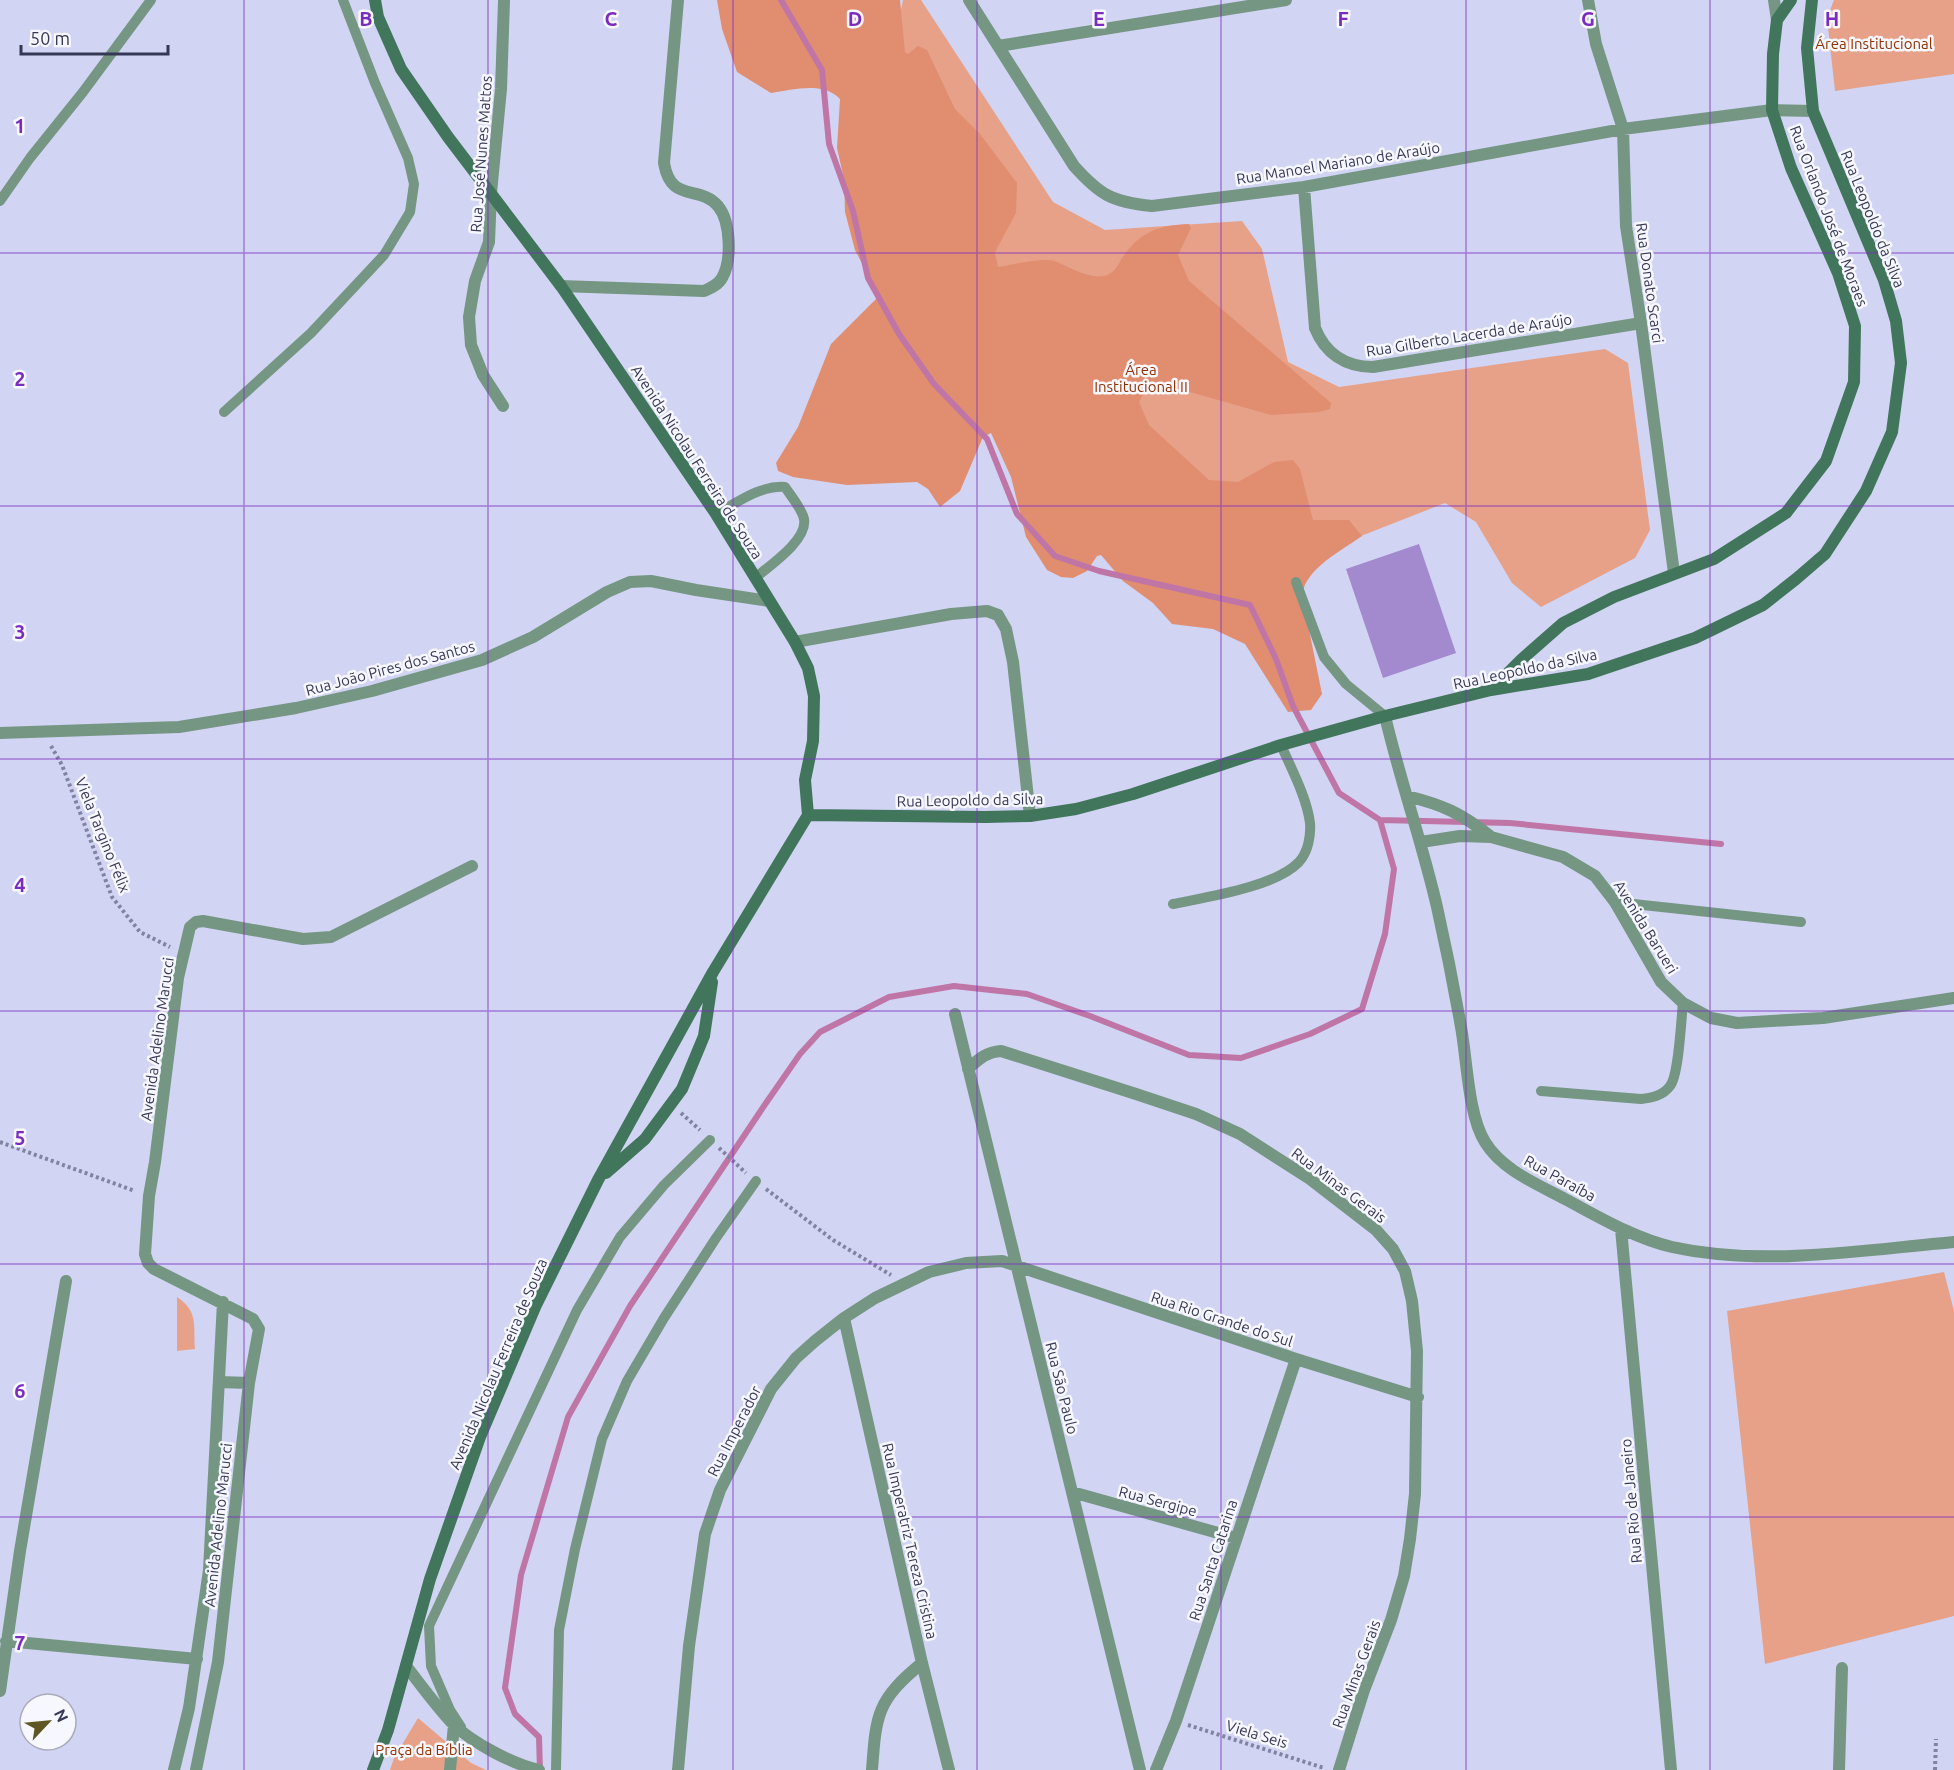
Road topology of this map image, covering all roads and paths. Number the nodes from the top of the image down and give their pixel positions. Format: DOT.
graph roads {
  1 [pos="151,0"];
  2 [pos="343,0"];
  3 [pos="375,0"];
  4 [pos="678,0"];
  5 [pos="969,0"];
  6 [pos="1286,0"];
  7 [pos="1588,0"];
  8 [pos="1774,0"];
  9 [pos="1791,0"];
  10 [pos="1812,0"];
  11 [pos="504,1"];
  12 [pos="1778,20"];
  13 [pos="998,46"];
  14 [pos="1772,110"];
  15 [pos="1813,111"];
  16 [pos="1623,129"];
  17 [pos="1304,187"];
  18 [pos="491,193"];
  19 [pos="0,201"];
  20 [pos="561,286"];
  21 [pos="1641,323"];
  22 [pos="503,406"];
  23 [pos="224,412"];
  24 [pos="716,514"];
  25 [pos="1674,573"];
  26 [pos="755,578"];
  27 [pos="1296,582"];
  28 [pos="769,601"];
  29 [pos="795,642"];
  30 [pos="1491,690"];
  31 [pos="1384,716"];
  32 [pos="44,732"];
  33 [pos="0,733"];
  34 [pos="1281,745"];
  35 [pos="1407,796"];
  36 [pos="808,815"];
  37 [pos="1030,816"];
  38 [pos="1491,837"];
  39 [pos="1421,842"];
  40 [pos="472,866"];
  41 [pos="1615,902"];
  42 [pos="1173,904"];
  43 [pos="1802,922"];
  44 [pos="184,952"];
  45 [pos="713,972"];
  46 [pos="1954,998"];
  47 [pos="1683,1003"];
  48 [pos="955,1014"];
  49 [pos="968,1069"];
  50 [pos="1540,1091"];
  51 [pos="671,1104"];
  52 [pos="710,1140"];
  53 [pos="0,1143"];
  54 [pos="598,1180"];
  55 [pos="756,1181"];
  56 [pos="149,1196"];
  57 [pos="1621,1229"];
  58 [pos="1954,1243"];
  59 [pos="1017,1267"];
  60 [pos="66,1281"];
  61 [pos="904,1283"];
  62 [pos="223,1302"];
  63 [pos="844,1318"];
  64 [pos="1296,1359"];
  65 [pos="220,1382"];
  66 [pos="249,1383"];
  67 [pos="1418,1397"];
  68 [pos="1072,1492"];
  69 [pos="1236,1538"];
  70 [pos="6,1641"];
  71 [pos="197,1659"];
  72 [pos="922,1663"];
  73 [pos="406,1666"];
  74 [pos="1842,1668"];
  75 [pos="0,1691"];
  76 [pos="1176,1722"];
  77 [pos="459,1728"];
  78 [pos="1936,1739"];
  79 [pos="518,1768"];
  80 [pos="174,1770"];
  81 [pos="196,1770"];
  82 [pos="373,1770"];
  83 [pos="450,1770"];
  84 [pos="538,1770"];
  85 [pos="556,1770"];
  86 [pos="678,1770"];
  87 [pos="872,1770"];
  88 [pos="949,1770"];
  89 [pos="1140,1770"];
  90 [pos="1156,1770"];
  91 [pos="1331,1770"];
  92 [pos="1339,1770"];
  93 [pos="1671,1770"];
  94 [pos="1839,1770"];
  95 [pos="1935,1770"];
  1 -- 19 [label="lane"];
  2 -- 23 [label="lane"];
  3 -- 18 [label="street, Avenida Nicolau Ferreira de Souza"];
  4 -- 20 [label="street"];
  5 -- 13 [label="street, Rua Manoel Mariano de Araújo"];
  6 -- 13 [label="street"];
  7 -- 16 [label="street, Rua Donato Scarci"];
  8 -- 12 [label="street"];
  9 -- 12 [label="street, Rua Orlando José de Moraes"];
  10 -- 15 [label="street, Rua Leopoldo da Silva"];
  11 -- 18 [label="street, Rua José Nunes Mattos"];
  12 -- 14 [label="street, Rua Orlando José de Moraes"];
  13 -- 17 [label="street, Rua Manoel Mariano de Araújo"];
  14 -- 15 [label="street, Rua Manoel Mariano de Araújo"];
  14 -- 16 [label="street, Rua Manoel Mariano de Araújo"];
  14 -- 25 [label="street, Rua Orlando José de Moraes"];
  15 -- 30 [label="street, Rua Leopoldo da Silva"];
  16 -- 17 [label="street, Rua Manoel Mariano de Araújo"];
  16 -- 21 [label="street, Rua Donato Scarci"];
  17 -- 21 [label="street, Rua Gilberto Lacerda de Araújo"];
  18 -- 20 [label="street, Avenida Nicolau Ferreira de Souza"];
  18 -- 22 [label="street, Rua José Nunes Mattos"];
  20 -- 24 [label="street, Avenida Nicolau Ferreira de Souza"];
  21 -- 25 [label="street, Rua Donato Scarci"];
  24 -- 26 [label="street, Avenida Nicolau Ferreira de Souza"];
  24 -- 26 [label="lane"];
  25 -- 30 [label="street, Rua Orlando José de Moraes"];
  26 -- 28 [label="street, Avenida Nicolau Ferreira de Souza"];
  27 -- 31 [label="lane"];
  28 -- 29 [label="street, Avenida Nicolau Ferreira de Souza"];
  28 -- 32 [label="street, Rua João Pires dos Santos"];
  29 -- 36 [label="street, Avenida Nicolau Ferreira de Souza"];
  29 -- 37 [label="street"];
  30 -- 31 [label="street, Rua Leopoldo da Silva"];
  31 -- 34 [label="street, Rua Leopoldo da Silva"];
  31 -- 35 [label="street, Rua Paraíba"];
  32 -- 33 [label="street, Rua João Pires dos Santos"];
  32 -- 44 [label="path, Viela Targino Félix"];
  34 -- 37 [label="street, Rua Leopoldo da Silva"];
  34 -- 42 [label="lane"];
  35 -- 38 [label="street, Avenida Barueri"];
  35 -- 39 [label="street, Rua Paraíba"];
  36 -- 37 [label="street, Rua Leopoldo da Silva"];
  36 -- 45 [label="street, Avenida Nicolau Ferreira de Souza"];
  38 -- 39 [label="street, Avenida Barueri"];
  38 -- 41 [label="street, Avenida Barueri"];
  39 -- 57 [label="street, Rua Paraíba"];
  40 -- 44 [label="street, Avenida Adelino Marucci"];
  41 -- 43 [label="lane"];
  41 -- 47 [label="street, Avenida Barueri"];
  44 -- 56 [label="street, Avenida Adelino Marucci"];
  45 -- 51 [label="street, Avenida Nicolau Ferreira de Souza"];
  45 -- 54 [label="street, Avenida Nicolau Ferreira de Souza"];
  46 -- 47 [label="street, Avenida Barueri"];
  47 -- 50 [label="lane"];
  48 -- 49 [label="street, Rua São Paulo"];
  49 -- 59 [label="street, Rua São Paulo"];
  49 -- 67 [label="street, Rua Minas Gerais"];
  51 -- 52 [label="path"];
  51 -- 54 [label="street, Avenida Nicolau Ferreira de Souza"];
  52 -- 55 [label="path"];
  52 -- 77 [label="lane"];
  53 -- 56 [label="path"];
  54 -- 73 [label="street, Avenida Nicolau Ferreira de Souza"];
  55 -- 61 [label="path"];
  55 -- 85 [label="lane"];
  56 -- 62 [label="street, Avenida Adelino Marucci"];
  57 -- 58 [label="street, Rua Paraíba"];
  57 -- 93 [label="street, Rua Rio de Janeiro"];
  59 -- 61 [label="street, Rua Imperador"];
  59 -- 64 [label="street, Rua Rio Grande do Sul"];
  59 -- 68 [label="street, Rua São Paulo"];
  60 -- 70 [label="street"];
  61 -- 63 [label="street, Rua Imperador"];
  62 -- 65 [label="street, Avenida Adelino Marucci"];
  62 -- 66 [label="street, Avenida Adelino Marucci"];
  63 -- 72 [label="street, Rua Imperatriz Tereza Cristina"];
  63 -- 86 [label="street, Rua Imperador"];
  64 -- 67 [label="street, Rua Rio Grande do Sul"];
  64 -- 69 [label="street, Rua Santa Catarina"];
  65 -- 66 [label="street"];
  65 -- 71 [label="street, Avenida Adelino Marucci"];
  66 -- 81 [label="street, Avenida Adelino Marucci"];
  67 -- 92 [label="street, Rua Minas Gerais"];
  68 -- 69 [label="street, Rua Sergipe"];
  68 -- 89 [label="street, Rua São Paulo"];
  69 -- 76 [label="street, Rua Santa Catarina"];
  70 -- 71 [label="street"];
  70 -- 75 [label="street"];
  71 -- 80 [label="street, Avenida Adelino Marucci"];
  72 -- 87 [label="street"];
  72 -- 88 [label="street, Rua Imperatriz Tereza Cristina"];
  73 -- 77 [label="street"];
  73 -- 82 [label="street, Avenida Nicolau Ferreira de Souza"];
  74 -- 94 [label="street"];
  76 -- 90 [label="street, Rua Santa Catarina"];
  76 -- 91 [label="path, Viela Seis"];
  77 -- 79 [label="street"];
  77 -- 83 [label="street"];
  78 -- 95 [label="path"];
  79 -- 84 [label="street"];
}
